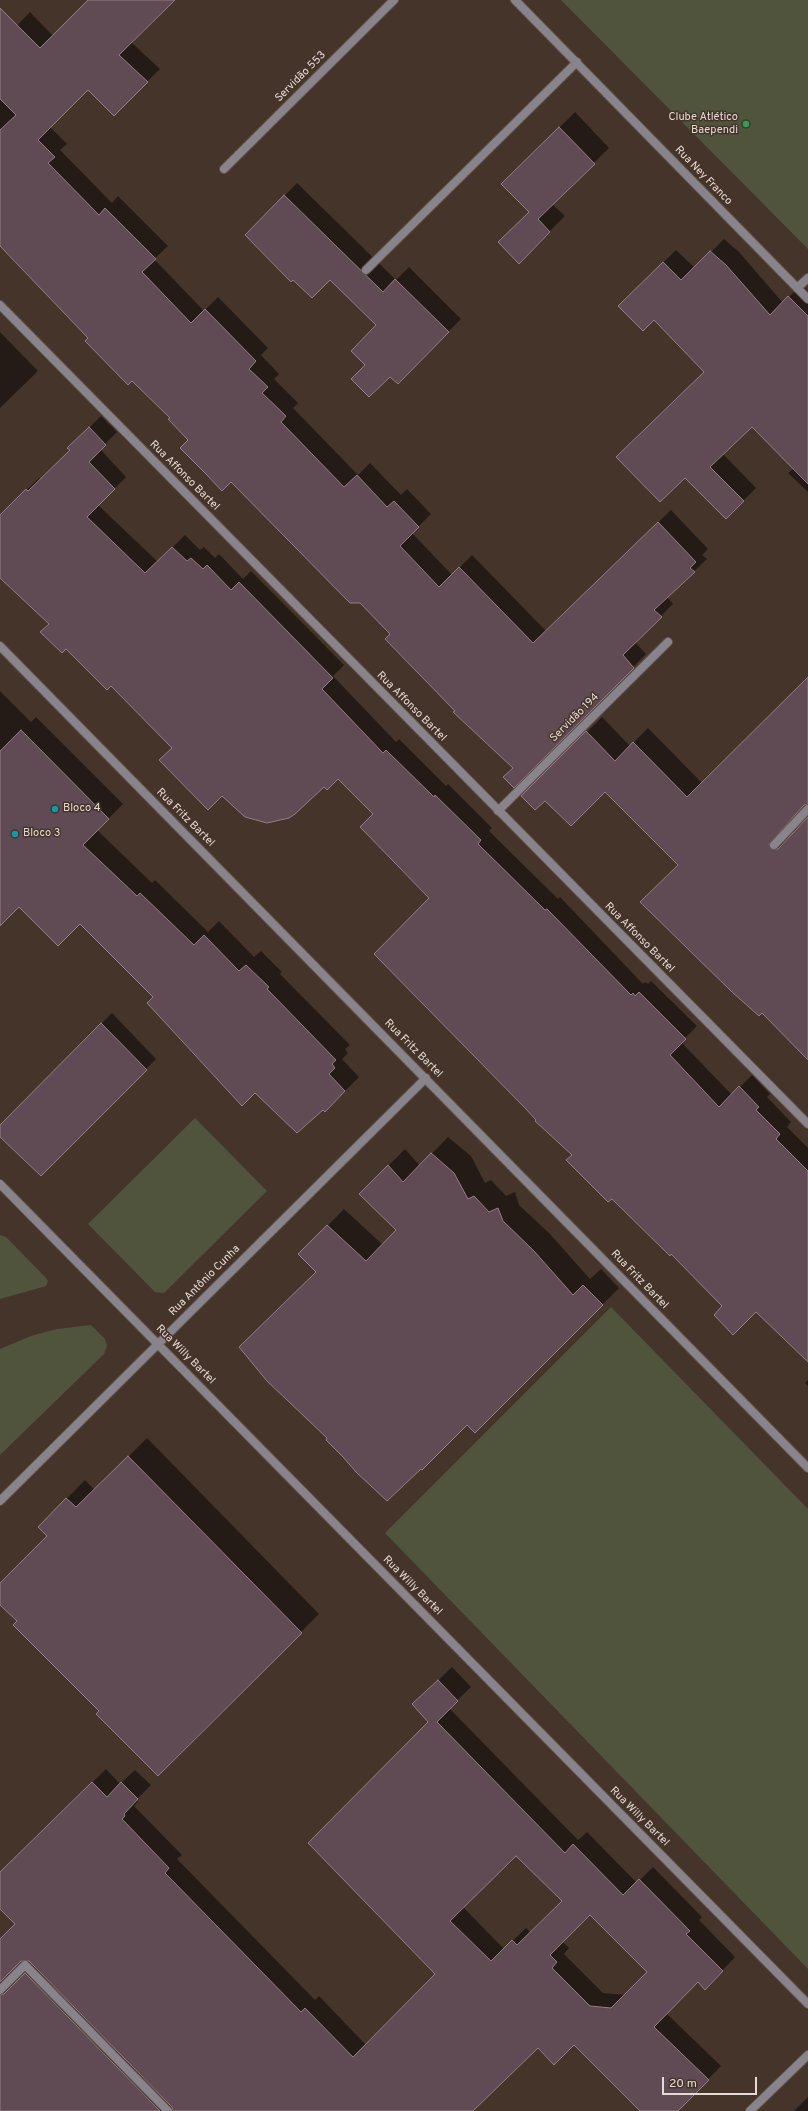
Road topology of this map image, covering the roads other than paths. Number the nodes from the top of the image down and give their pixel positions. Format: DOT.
graph roads {
  1 [pos="394,0"];
  2 [pos="515,0"];
  3 [pos="577,62"];
  4 [pos="224,169"];
  5 [pos="366,270"];
  6 [pos="808,278"];
  7 [pos="797,288"];
  8 [pos="808,299"];
  9 [pos="0,305"];
  10 [pos="668,642"];
  11 [pos="0,646"];
  12 [pos="808,809"];
  13 [pos="498,811"];
  14 [pos="774,845"];
  15 [pos="426,1078"];
  16 [pos="808,1124"];
  17 [pos="0,1184"];
  18 [pos="158,1344"];
  19 [pos="808,1468"];
  20 [pos="0,1501"];
  21 [pos="0,1990"];
  22 [pos="808,2004"];
  23 [pos="808,2055"];
  24 [pos="168,2111"];
  25 [pos="750,2111"];
  1 -- 4 [label="street, Servidão 553"];
  2 -- 3 [label="street, Rua Ney Franco"];
  3 -- 5 [label="street"];
  3 -- 7 [label="street, Rua Ney Franco"];
  6 -- 7 [label="street"];
  7 -- 8 [label="street, Rua Ney Franco"];
  9 -- 13 [label="street, Rua Affonso Bartel"];
  10 -- 13 [label="street, Servidão 194"];
  11 -- 15 [label="street, Rua Fritz Bartel"];
  12 -- 14 [label="street"];
  13 -- 16 [label="street, Rua Affonso Bartel"];
  15 -- 18 [label="street, Rua Antônio Cunha"];
  15 -- 19 [label="street, Rua Fritz Bartel"];
  17 -- 18 [label="street, Rua Willy Bartel"];
  18 -- 20 [label="street, Rua Antônio Cunha"];
  18 -- 22 [label="street, Rua Willy Bartel"];
  21 -- 24 [label="street"];
  23 -- 25 [label="street"];
}
